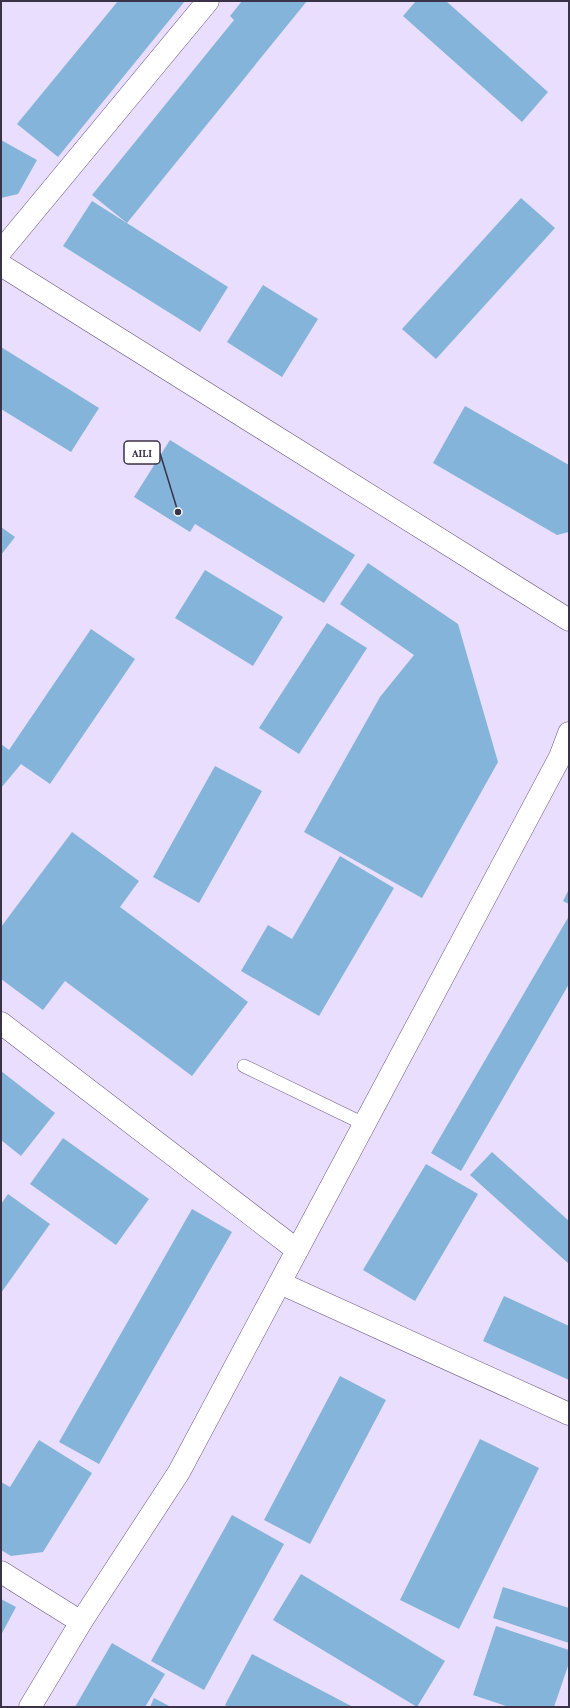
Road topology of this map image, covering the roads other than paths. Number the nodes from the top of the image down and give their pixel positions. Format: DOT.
graph roads {
  1 [pos="208,1"];
  2 [pos="1,251"];
  3 [pos="1,265"];
  4 [pos="569,620"];
  5 [pos="569,732"];
  6 [pos="1,1023"];
  7 [pos="244,1066"];
  8 [pos="364,1124"];
  9 [pos="297,1250"];
  10 [pos="280,1283"];
  11 [pos="569,1414"];
  12 [pos="1,1572"];
  13 [pos="81,1622"];
  14 [pos="30,1707"];
  1 -- 2 [label="street"];
  3 -- 4 [label="street"];
  5 -- 8 [label="street"];
  6 -- 9 [label="street"];
  7 -- 8 [label="lane"];
  8 -- 9 [label="street"];
  9 -- 10 [label="street"];
  10 -- 11 [label="street"];
  10 -- 13 [label="street"];
  12 -- 13 [label="street"];
  13 -- 14 [label="street"];
}
